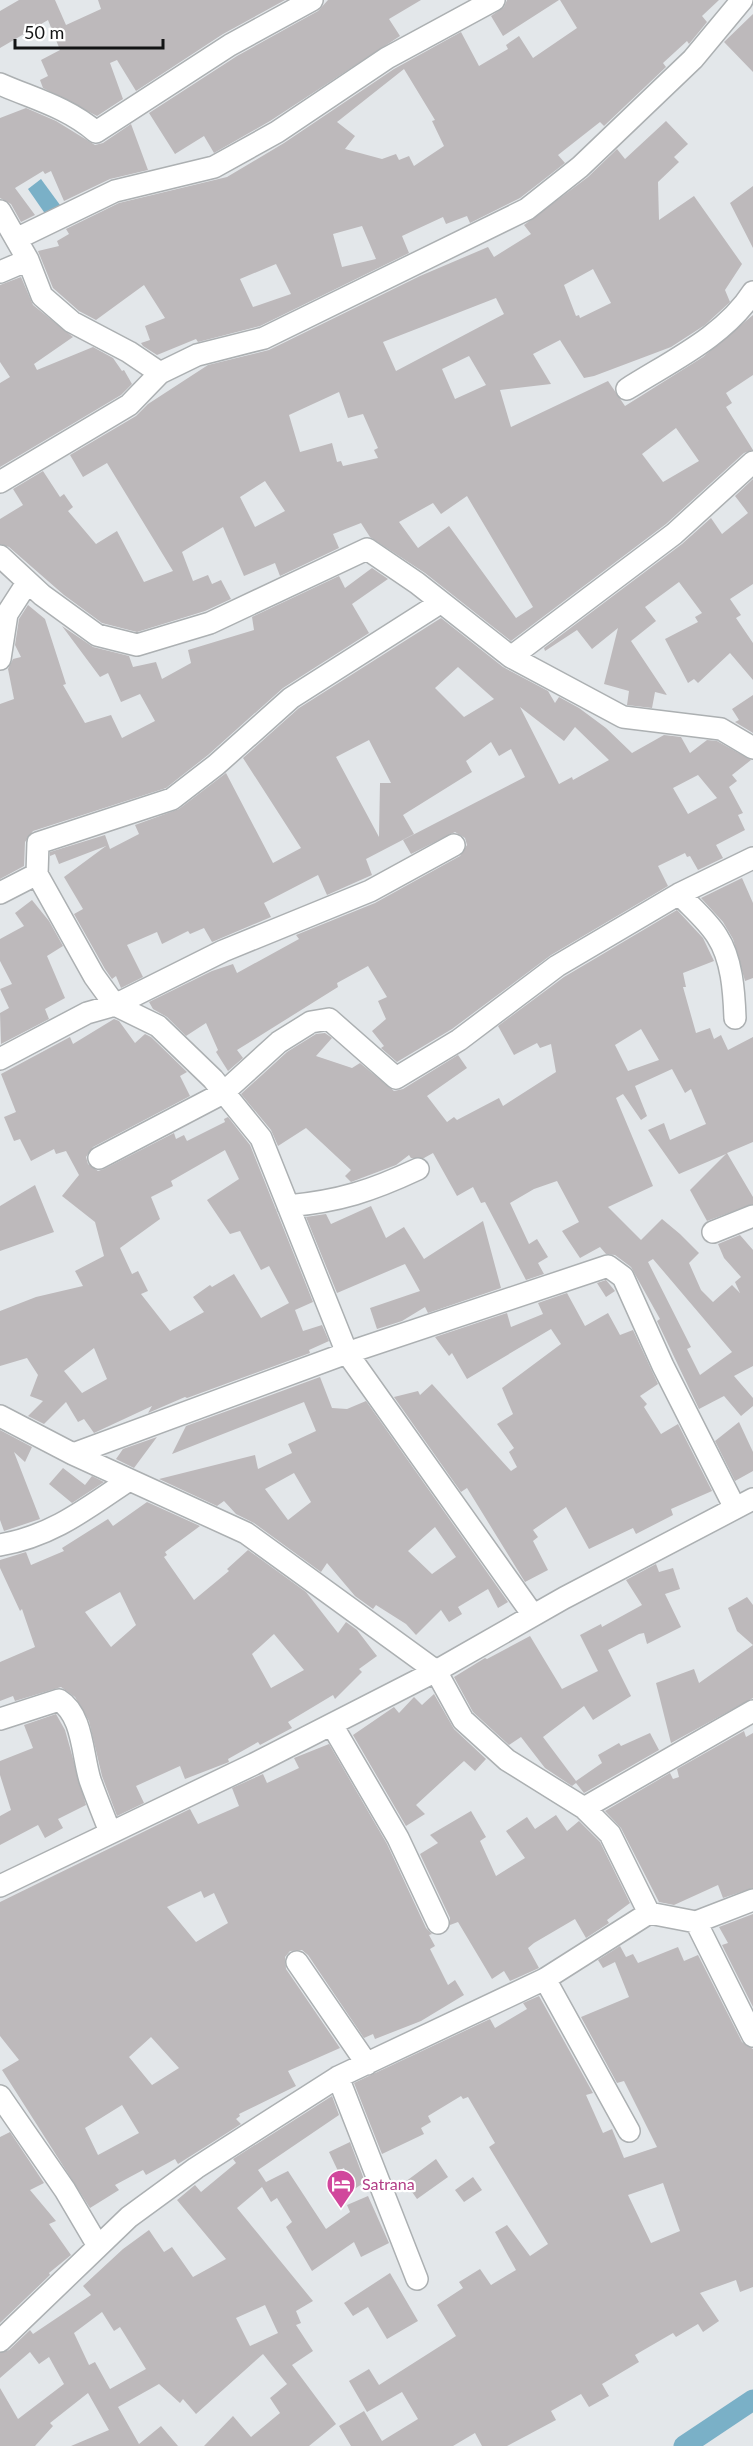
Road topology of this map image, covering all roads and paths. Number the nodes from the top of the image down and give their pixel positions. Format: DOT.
graph roads {
  1 [pos="312,0"];
  2 [pos="494,0"];
  3 [pos="742,0"];
  4 [pos="0,84"];
  5 [pos="0,211"];
  6 [pos="16,239"];
  7 [pos="28,260"];
  8 [pos="0,272"];
  9 [pos="753,292"];
  10 [pos="160,373"];
  11 [pos="627,388"];
  12 [pos="753,462"];
  13 [pos="0,482"];
  14 [pos="0,556"];
  15 [pos="27,583"];
  16 [pos="440,603"];
  17 [pos="510,657"];
  18 [pos="0,659"];
  19 [pos="753,748"];
  20 [pos="454,845"];
  21 [pos="753,858"];
  22 [pos="37,874"];
  23 [pos="0,893"];
  24 [pos="679,894"];
  25 [pos="115,1005"];
  26 [pos="735,1018"];
  27 [pos="0,1059"];
  28 [pos="224,1093"];
  29 [pos="99,1158"];
  30 [pos="418,1169"];
  31 [pos="288,1206"];
  32 [pos="753,1215"];
  33 [pos="713,1232"];
  34 [pos="348,1353"];
  35 [pos="0,1416"];
  36 [pos="73,1454"];
  37 [pos="129,1480"];
  38 [pos="744,1504"];
  39 [pos="0,1545"];
  40 [pos="533,1615"];
  41 [pos="436,1671"];
  42 [pos="753,1711"];
  43 [pos="0,1719"];
  44 [pos="332,1725"];
  45 [pos="584,1808"];
  46 [pos="110,1832"];
  47 [pos="0,1886"];
  48 [pos="753,1900"];
  49 [pos="649,1913"];
  50 [pos="696,1922"];
  51 [pos="438,1923"];
  52 [pos="297,1962"];
  53 [pos="545,1979"];
  54 [pos="753,2036"];
  55 [pos="367,2064"];
  56 [pos="338,2077"];
  57 [pos="0,2096"];
  58 [pos="629,2131"];
  59 [pos="98,2246"];
  60 [pos="417,2279"];
  61 [pos="0,2341"];
  1 -- 4 [label="street"];
  2 -- 6 [label="street"];
  3 -- 10 [label="street"];
  5 -- 6 [label="street"];
  6 -- 7 [label="street"];
  7 -- 8 [label="street"];
  7 -- 10 [label="street"];
  9 -- 11 [label="street"];
  10 -- 13 [label="street"];
  12 -- 17 [label="street"];
  14 -- 15 [label="street"];
  15 -- 16 [label="street"];
  15 -- 18 [label="street"];
  16 -- 17 [label="street"];
  16 -- 22 [label="street"];
  17 -- 19 [label="street"];
  20 -- 25 [label="street"];
  21 -- 24 [label="street"];
  22 -- 23 [label="street"];
  22 -- 25 [label="street"];
  24 -- 26 [label="street"];
  24 -- 28 [label="street"];
  25 -- 27 [label="street"];
  25 -- 28 [label="street"];
  28 -- 29 [label="street"];
  28 -- 31 [label="street"];
  30 -- 31 [label="street"];
  31 -- 34 [label="street"];
  32 -- 33 [label="street"];
  34 -- 36 [label="street"];
  34 -- 38 [label="street"];
  34 -- 40 [label="street"];
  35 -- 36 [label="street"];
  36 -- 37 [label="street"];
  37 -- 39 [label="street"];
  37 -- 41 [label="street"];
  38 -- 40 [label="street"];
  40 -- 41 [label="street"];
  41 -- 44 [label="street"];
  41 -- 45 [label="street"];
  42 -- 45 [label="street"];
  43 -- 46 [label="street"];
  44 -- 46 [label="street"];
  44 -- 51 [label="street"];
  45 -- 49 [label="street"];
  46 -- 47 [label="street"];
  48 -- 50 [label="street"];
  49 -- 50 [label="street"];
  49 -- 53 [label="street"];
  50 -- 54 [label="street"];
  52 -- 55 [label="street"];
  53 -- 55 [label="street"];
  53 -- 58 [label="street"];
  55 -- 56 [label="street"];
  56 -- 59 [label="street"];
  56 -- 60 [label="street"];
  57 -- 59 [label="street"];
  59 -- 61 [label="street"];
}
